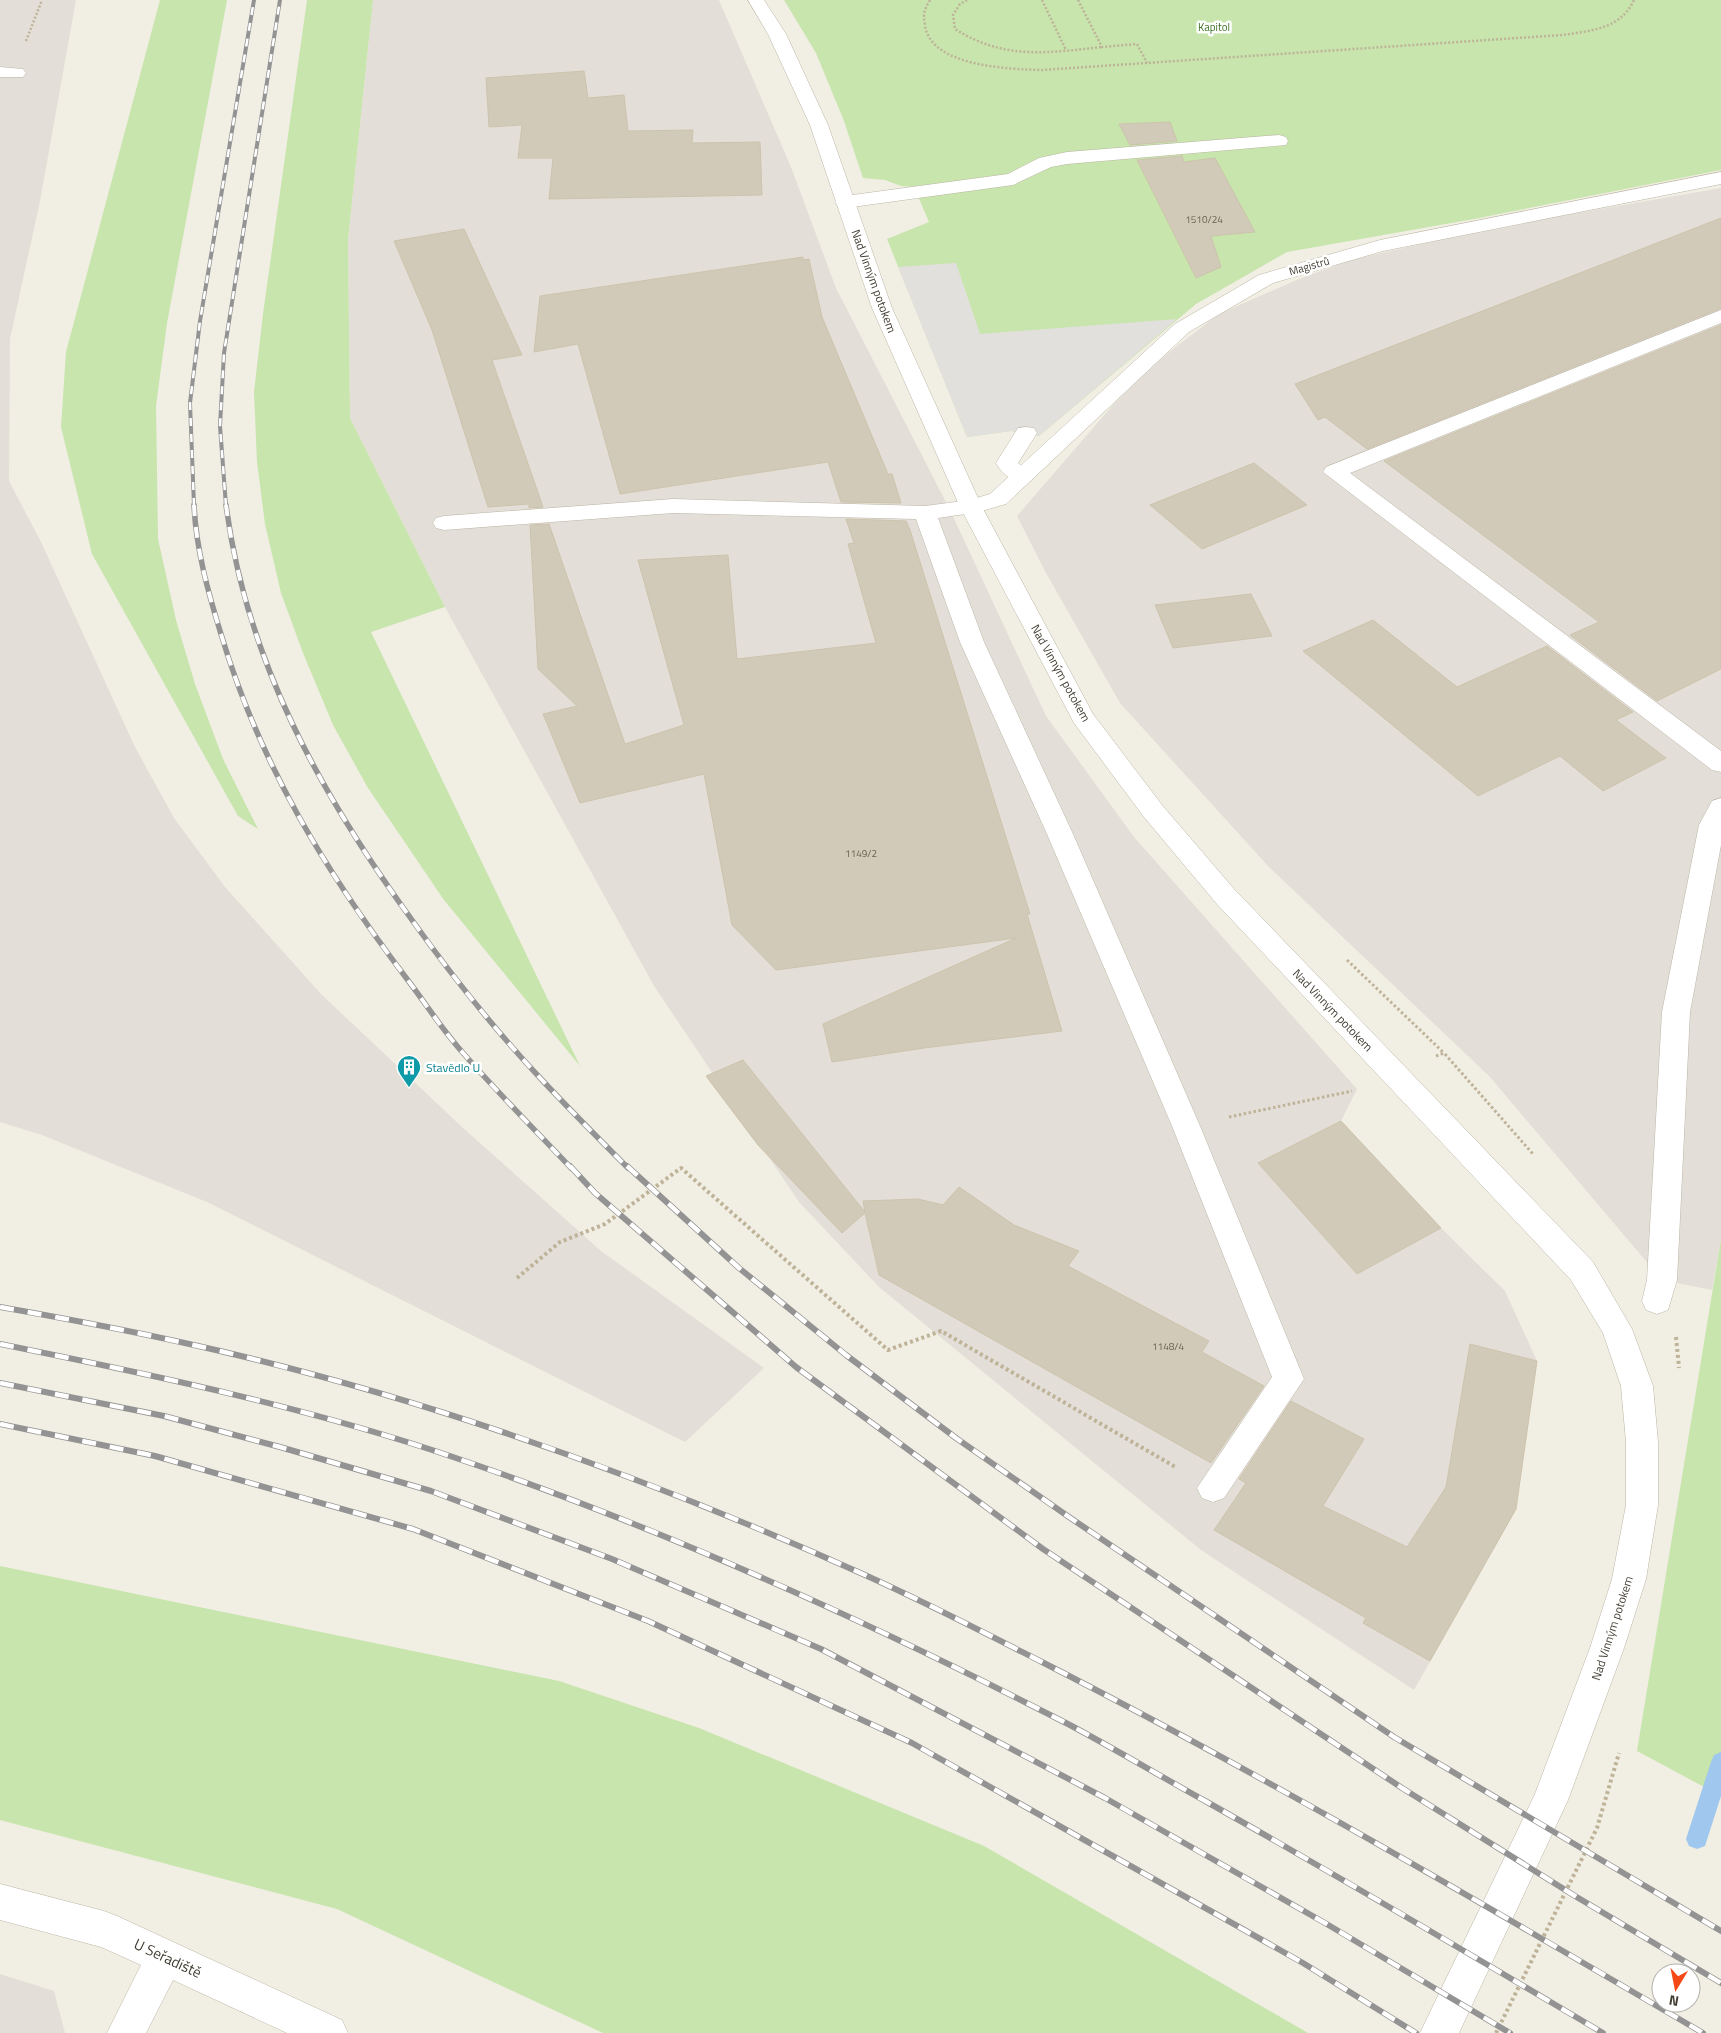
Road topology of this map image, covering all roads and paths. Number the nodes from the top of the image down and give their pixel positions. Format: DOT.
graph roads {
  1 [pos="42,0"];
  2 [pos="756,0"];
  3 [pos="930,0"];
  4 [pos="967,0"];
  5 [pos="1042,0"];
  6 [pos="1078,0"];
  7 [pos="1634,0"];
  8 [pos="1102,47"];
  9 [pos="1066,50"];
  10 [pos="1147,63"];
  11 [pos="9,73"];
  12 [pos="1279,141"];
  13 [pos="1721,178"];
  14 [pos="845,202"];
  15 [pos="1721,316"];
  16 [pos="1026,433"];
  17 [pos="1023,476"];
  18 [pos="971,507"];
  19 [pos="925,513"];
  20 [pos="444,523"];
  21 [pos="1721,764"];
  22 [pos="1721,806"];
  23 [pos="1346,959"];
  24 [pos="1444,1053"];
  25 [pos="1357,1089"];
  26 [pos="1186,1126"];
  27 [pos="517,1278"];
  28 [pos="1657,1301"];
  29 [pos="1213,1488"];
  30 [pos="1597,1828"];
  31 [pos="0,1902"];
  32 [pos="165,1958"];
  33 [pos="126,2033"];
  34 [pos="329,2033"];
  35 [pos="1439,2033"];
  36 [pos="1496,2033"];
  1 -- 11 [label="path"];
  2 -- 14 [label="street, Nad Vinným potokem"];
  3 -- 10 [label="path"];
  4 -- 9 [label="path"];
  5 -- 9 [label="path"];
  6 -- 8 [label="path"];
  7 -- 10 [label="path"];
  8 -- 9 [label="path"];
  8 -- 10 [label="path"];
  12 -- 14 [label="street"];
  13 -- 17 [label="street, Magistrů"];
  14 -- 18 [label="street, Nad Vinným potokem"];
  15 -- 21 [label="street"];
  16 -- 17 [label="street"];
  17 -- 18 [label="street, Magistrů"];
  18 -- 19 [label="street, Magistrů"];
  18 -- 35 [label="street, Nad Vinným potokem"];
  19 -- 20 [label="street, Magistrů"];
  19 -- 26 [label="street"];
  22 -- 28 [label="street"];
  23 -- 24 [label="path"];
  25 -- 26 [label="path"];
  26 -- 29 [label="street"];
  27 -- 29 [label="path"];
  30 -- 36 [label="path"];
  31 -- 32 [label="street, U Seřadiště"];
  32 -- 33 [label="street"];
  32 -- 34 [label="street, U Seřadiště"];
}
